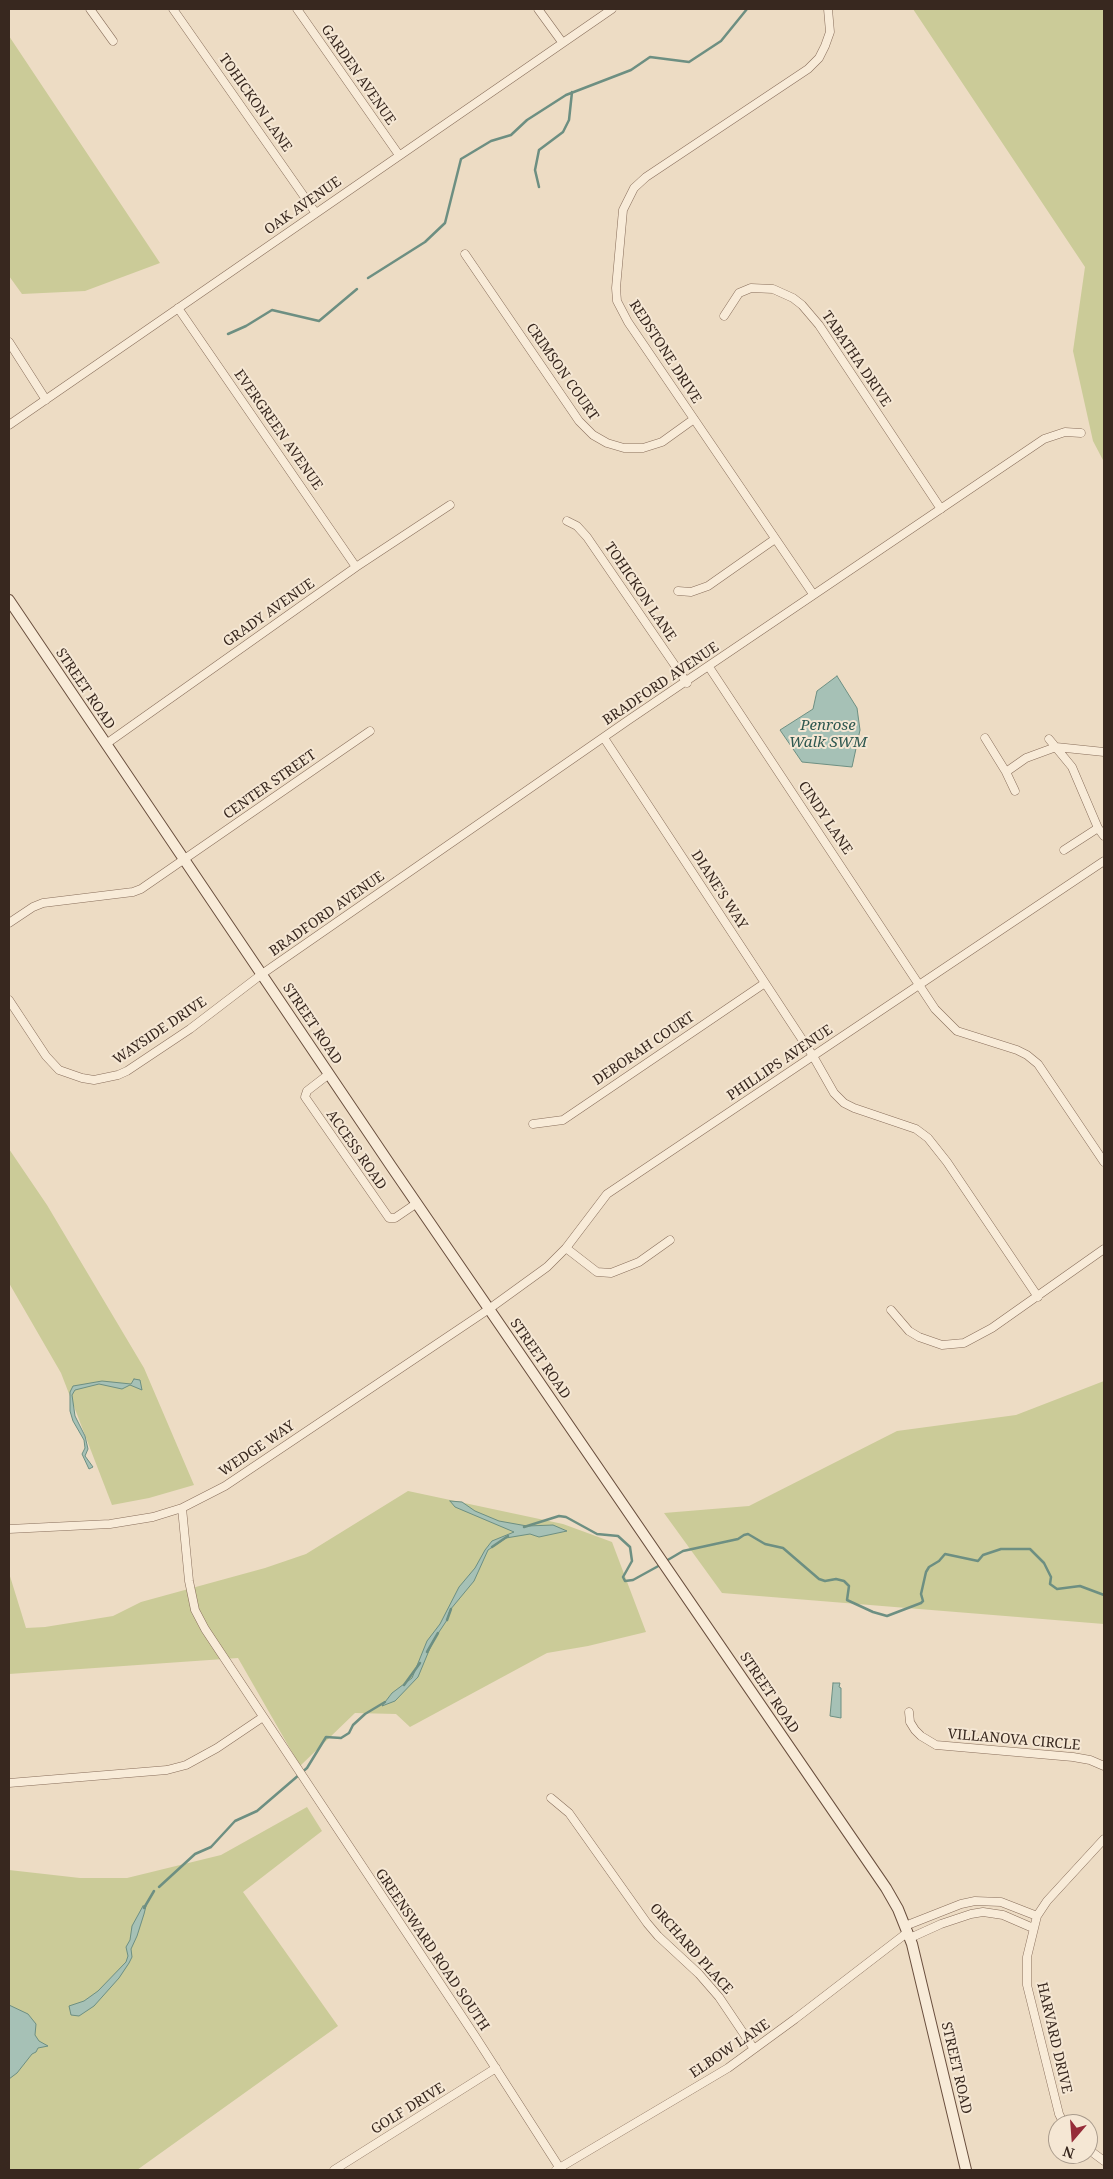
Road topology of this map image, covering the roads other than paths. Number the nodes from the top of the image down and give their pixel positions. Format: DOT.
graph roads {
  1 [pos="90,9"];
  2 [pos="174,9"];
  3 [pos="297,9"];
  4 [pos="538,9"];
  5 [pos="612,9"];
  6 [pos="828,9"];
  7 [pos="113,41"];
  8 [pos="562,42"];
  9 [pos="399,155"];
  10 [pos="315,212"];
  11 [pos="464,254"];
  12 [pos="178,308"];
  13 [pos="724,316"];
  14 [pos="9,342"];
  15 [pos="46,400"];
  16 [pos="694,419"];
  17 [pos="9,425"];
  18 [pos="1081,433"];
  19 [pos="450,505"];
  20 [pos="941,509"];
  21 [pos="567,521"];
  22 [pos="775,539"];
  23 [pos="356,567"];
  24 [pos="678,591"];
  25 [pos="813,594"];
  26 [pos="9,600"];
  27 [pos="709,667"];
  28 [pos="687,683"];
  29 [pos="370,731"];
  30 [pos="604,738"];
  31 [pos="985,738"];
  32 [pos="1049,739"];
  33 [pos="106,744"];
  34 [pos="1056,747"];
  35 [pos="1104,752"];
  36 [pos="1006,772"];
  37 [pos="1015,791"];
  38 [pos="1098,828"];
  39 [pos="1104,836"];
  40 [pos="1064,850"];
  41 [pos="184,860"];
  42 [pos="1104,861"];
  43 [pos="9,923"];
  44 [pos="262,974"];
  45 [pos="765,983"];
  46 [pos="920,984"];
  47 [pos="9,1000"];
  48 [pos="813,1056"];
  49 [pos="330,1074"];
  50 [pos="533,1124"];
  51 [pos="1104,1162"];
  52 [pos="416,1202"];
  53 [pos="670,1240"];
  54 [pos="566,1248"];
  55 [pos="1104,1249"];
  56 [pos="1038,1297"];
  57 [pos="489,1309"];
  58 [pos="890,1310"];
  59 [pos="182,1508"];
  60 [pos="9,1528"];
  61 [pos="909,1712"];
  62 [pos="263,1717"];
  63 [pos="1104,1766"];
  64 [pos="9,1783"];
  65 [pos="551,1798"];
  66 [pos="1104,1838"];
  67 [pos="1037,1916"];
  68 [pos="1033,1928"];
  69 [pos="907,1932"];
  70 [pos="754,2049"];
  71 [pos="496,2068"];
  72 [pos="1059,2114"];
  73 [pos="559,2169"];
  74 [pos="334,2170"];
  75 [pos="966,2170"];
  1 -- 7 [label="street"];
  2 -- 10 [label="street, TOHICKON LANE"];
  3 -- 9 [label="street, GARDEN AVENUE"];
  4 -- 8 [label="street"];
  5 -- 8 [label="street, OAK AVENUE"];
  6 -- 16 [label="street, REDSTONE DRIVE"];
  8 -- 9 [label="street, OAK AVENUE"];
  9 -- 10 [label="street, OAK AVENUE"];
  10 -- 12 [label="street, OAK AVENUE"];
  11 -- 16 [label="street, CRIMSON COURT"];
  12 -- 15 [label="street, OAK AVENUE"];
  12 -- 23 [label="street, EVERGREEN AVENUE"];
  13 -- 20 [label="street, TABATHA DRIVE"];
  14 -- 15 [label="street"];
  15 -- 17 [label="street, OAK AVENUE"];
  16 -- 22 [label="street, REDSTONE DRIVE"];
  18 -- 20 [label="street, BRADFORD AVENUE"];
  19 -- 23 [label="street, GRADY AVENUE"];
  20 -- 25 [label="street, BRADFORD AVENUE"];
  21 -- 28 [label="street, TOHICKON LANE"];
  22 -- 24 [label="street"];
  22 -- 25 [label="street, REDSTONE DRIVE"];
  23 -- 33 [label="street, GRADY AVENUE"];
  25 -- 27 [label="street, BRADFORD AVENUE"];
  26 -- 33 [label="main road, STREET ROAD"];
  27 -- 28 [label="street, BRADFORD AVENUE"];
  27 -- 46 [label="street, CINDY LANE"];
  28 -- 30 [label="street, BRADFORD AVENUE"];
  29 -- 41 [label="street, CENTER STREET"];
  30 -- 44 [label="street, BRADFORD AVENUE"];
  30 -- 45 [label="street, DIANE'S WAY"];
  31 -- 36 [label="street"];
  32 -- 34 [label="street"];
  33 -- 41 [label="main road, STREET ROAD"];
  34 -- 35 [label="street"];
  34 -- 36 [label="street"];
  34 -- 38 [label="street"];
  36 -- 37 [label="street"];
  38 -- 39 [label="street"];
  38 -- 40 [label="street"];
  41 -- 43 [label="street, CENTER STREET"];
  41 -- 44 [label="main road, STREET ROAD"];
  42 -- 46 [label="street, PHILLIPS AVENUE"];
  44 -- 47 [label="street, WAYSIDE DRIVE"];
  44 -- 49 [label="main road, STREET ROAD"];
  45 -- 48 [label="street, DIANE'S WAY"];
  45 -- 50 [label="street, DEBORAH COURT"];
  46 -- 48 [label="street, PHILLIPS AVENUE"];
  46 -- 51 [label="street, CINDY LANE"];
  48 -- 54 [label="street, PHILLIPS AVENUE"];
  48 -- 56 [label="street, DIANE'S WAY"];
  49 -- 52 [label="main road, STREET ROAD"];
  49 -- 52 [label="street, ACCESS ROAD"];
  52 -- 57 [label="main road, STREET ROAD"];
  53 -- 54 [label="street"];
  54 -- 57 [label="street, PHILLIPS AVENUE"];
  55 -- 56 [label="street"];
  56 -- 58 [label="street"];
  57 -- 59 [label="street, WEDGE WAY"];
  57 -- 69 [label="main road, STREET ROAD"];
  59 -- 60 [label="street, WEDGE WAY"];
  59 -- 62 [label="street, GREENSWARD ROAD SOUTH"];
  61 -- 63 [label="street, VILLANOVA CIRCLE"];
  62 -- 64 [label="street"];
  62 -- 71 [label="street, GREENSWARD ROAD SOUTH"];
  65 -- 70 [label="street, ORCHARD PLACE"];
  66 -- 67 [label="street, HARVARD DRIVE"];
  67 -- 68 [label="street, HARVARD DRIVE"];
  67 -- 69 [label="street"];
  68 -- 69 [label="street"];
  68 -- 72 [label="street, HARVARD DRIVE"];
  69 -- 70 [label="street, ELBOW LANE"];
  69 -- 75 [label="main road, STREET ROAD"];
  70 -- 73 [label="street, ELBOW LANE"];
  71 -- 73 [label="street, GREENSWARD ROAD SOUTH"];
  71 -- 74 [label="street, GOLF DRIVE"];
}
